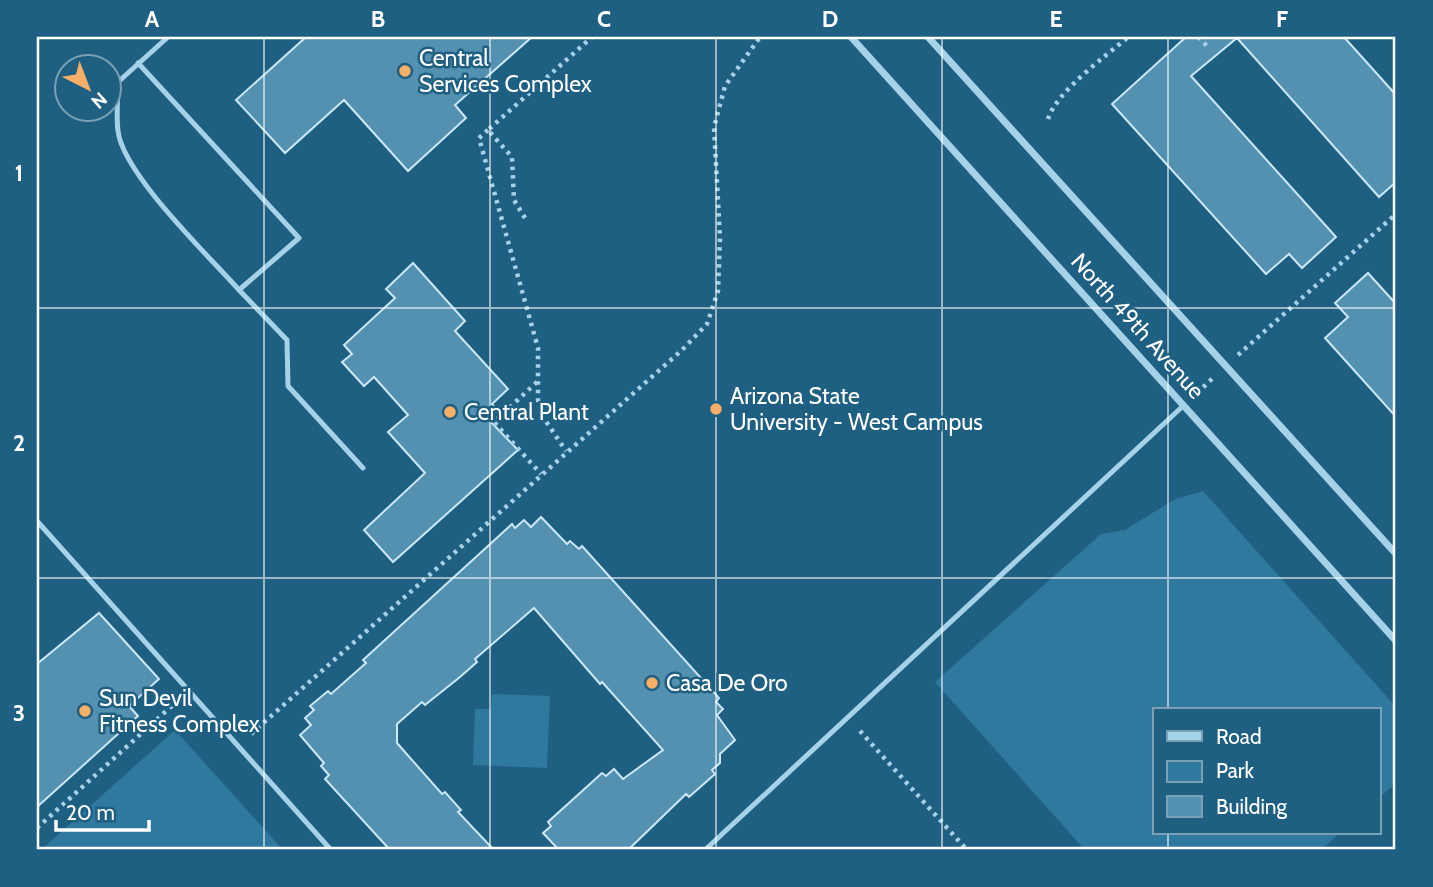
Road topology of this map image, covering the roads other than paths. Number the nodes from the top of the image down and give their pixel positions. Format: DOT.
graph roads {
  1 [pos="168,37"];
  2 [pos="851,37"];
  3 [pos="928,37"];
  4 [pos="138,63"];
  5 [pos="239,290"];
  6 [pos="1183,406"];
  7 [pos="363,468"];
  8 [pos="37,521"];
  9 [pos="1396,554"];
  10 [pos="1396,641"];
  11 [pos="331,850"];
  12 [pos="705,850"];
  1 -- 4 [label="lane"];
  2 -- 6 [label="street, North 49th Avenue"];
  3 -- 9 [label="street, North 49th Avenue"];
  4 -- 5 [label="lane"];
  4 -- 5 [label="lane"];
  5 -- 7 [label="lane"];
  6 -- 10 [label="street, North 49th Avenue"];
  6 -- 12 [label="lane"];
  8 -- 11 [label="lane"];
}
